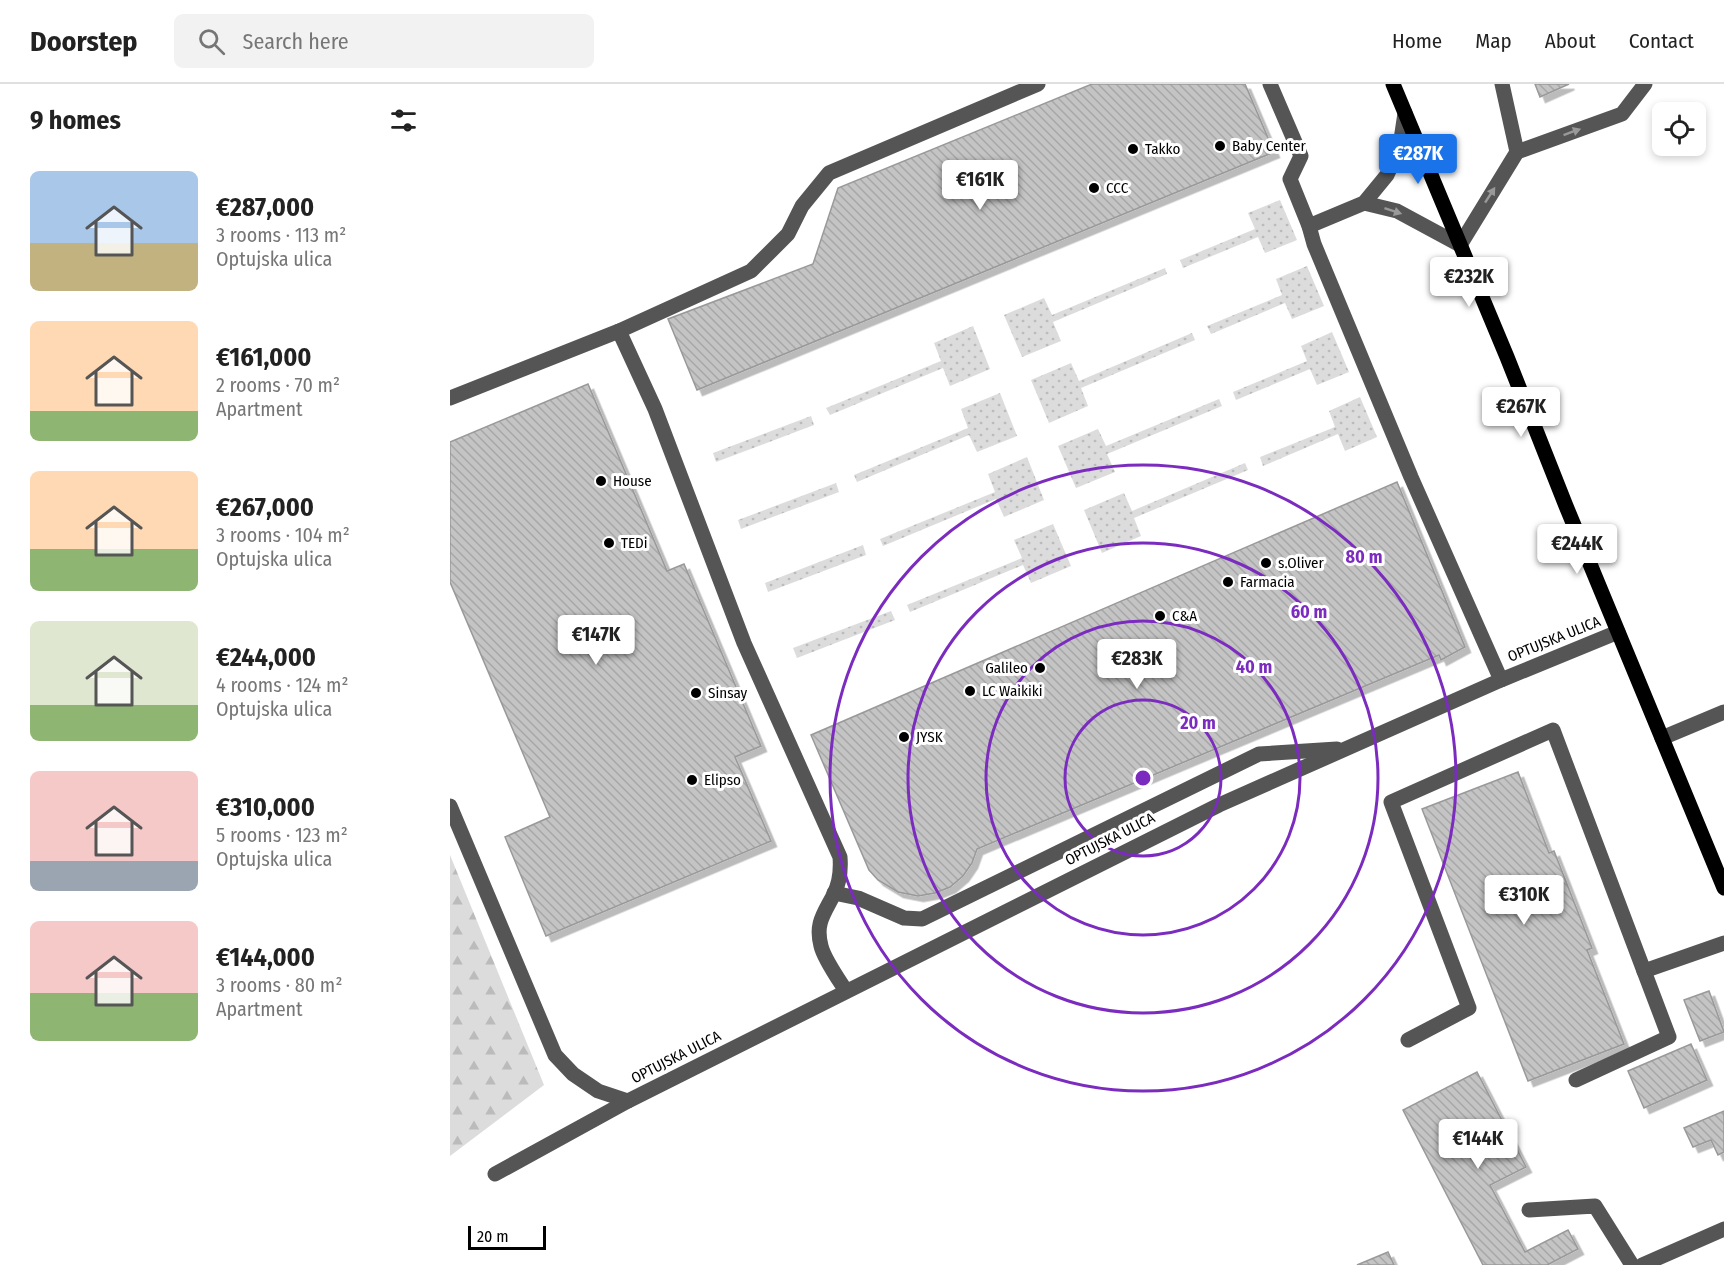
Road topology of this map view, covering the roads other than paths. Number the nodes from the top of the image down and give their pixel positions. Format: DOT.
graph roads {
  1 [pos="1038,84"];
  2 [pos="1270,84"];
  3 [pos="1393,84"];
  4 [pos="1502,84"];
  5 [pos="1645,84"];
  6 [pos="1405,113"];
  7 [pos="1517,152"];
  8 [pos="1364,203"];
  9 [pos="1309,226"];
  10 [pos="1460,245"];
  11 [pos="619,331"];
  12 [pos="450,398"];
  13 [pos="1618,632"];
  14 [pos="1501,680"];
  15 [pos="1724,712"];
  16 [pos="1662,738"];
  17 [pos="1347,748"];
  18 [pos="450,806"];
  19 [pos="1724,888"];
  20 [pos="834,893"];
  21 [pos="1724,943"];
  22 [pos="1644,971"];
  23 [pos="846,991"];
  24 [pos="1408,1041"];
  25 [pos="1576,1080"];
  26 [pos="628,1101"];
  27 [pos="495,1174"];
  28 [pos="1529,1210"];
  29 [pos="1724,1229"];
  30 [pos="1632,1265"];
  31 [pos="1642,1265"];
  1 -- 11 [label="street"];
  2 -- 9 [label="street"];
  3 -- 6 [label="main road, OPTUJSKA ULICA"];
  4 -- 7 [label="street"];
  7 -- 5 [label="street, one-way"];
  6 -- 8 [label="street"];
  6 -- 10 [label="main road, OPTUJSKA ULICA"];
  10 -- 7 [label="street, one-way"];
  8 -- 9 [label="street"];
  8 -- 10 [label="street, one-way"];
  9 -- 14 [label="street"];
  10 -- 13 [label="main road, OPTUJSKA ULICA"];
  11 -- 12 [label="street"];
  11 -- 20 [label="street"];
  13 -- 14 [label="street, OPTUJSKA ULICA"];
  13 -- 16 [label="main road, OPTUJSKA ULICA"];
  14 -- 17 [label="street, OPTUJSKA ULICA"];
  15 -- 16 [label="street"];
  16 -- 19 [label="main road, OPTUJSKA ULICA"];
  17 -- 20 [label="street"];
  17 -- 23 [label="street, OPTUJSKA ULICA"];
  18 -- 26 [label="street"];
  20 -- 23 [label="street"];
  21 -- 22 [label="street"];
  22 -- 24 [label="street"];
  22 -- 25 [label="street"];
  23 -- 26 [label="street, OPTUJSKA ULICA"];
  26 -- 27 [label="street, OPTUJSKA ULICA"];
  28 -- 30 [label="street"];
  29 -- 31 [label="street"];
}
